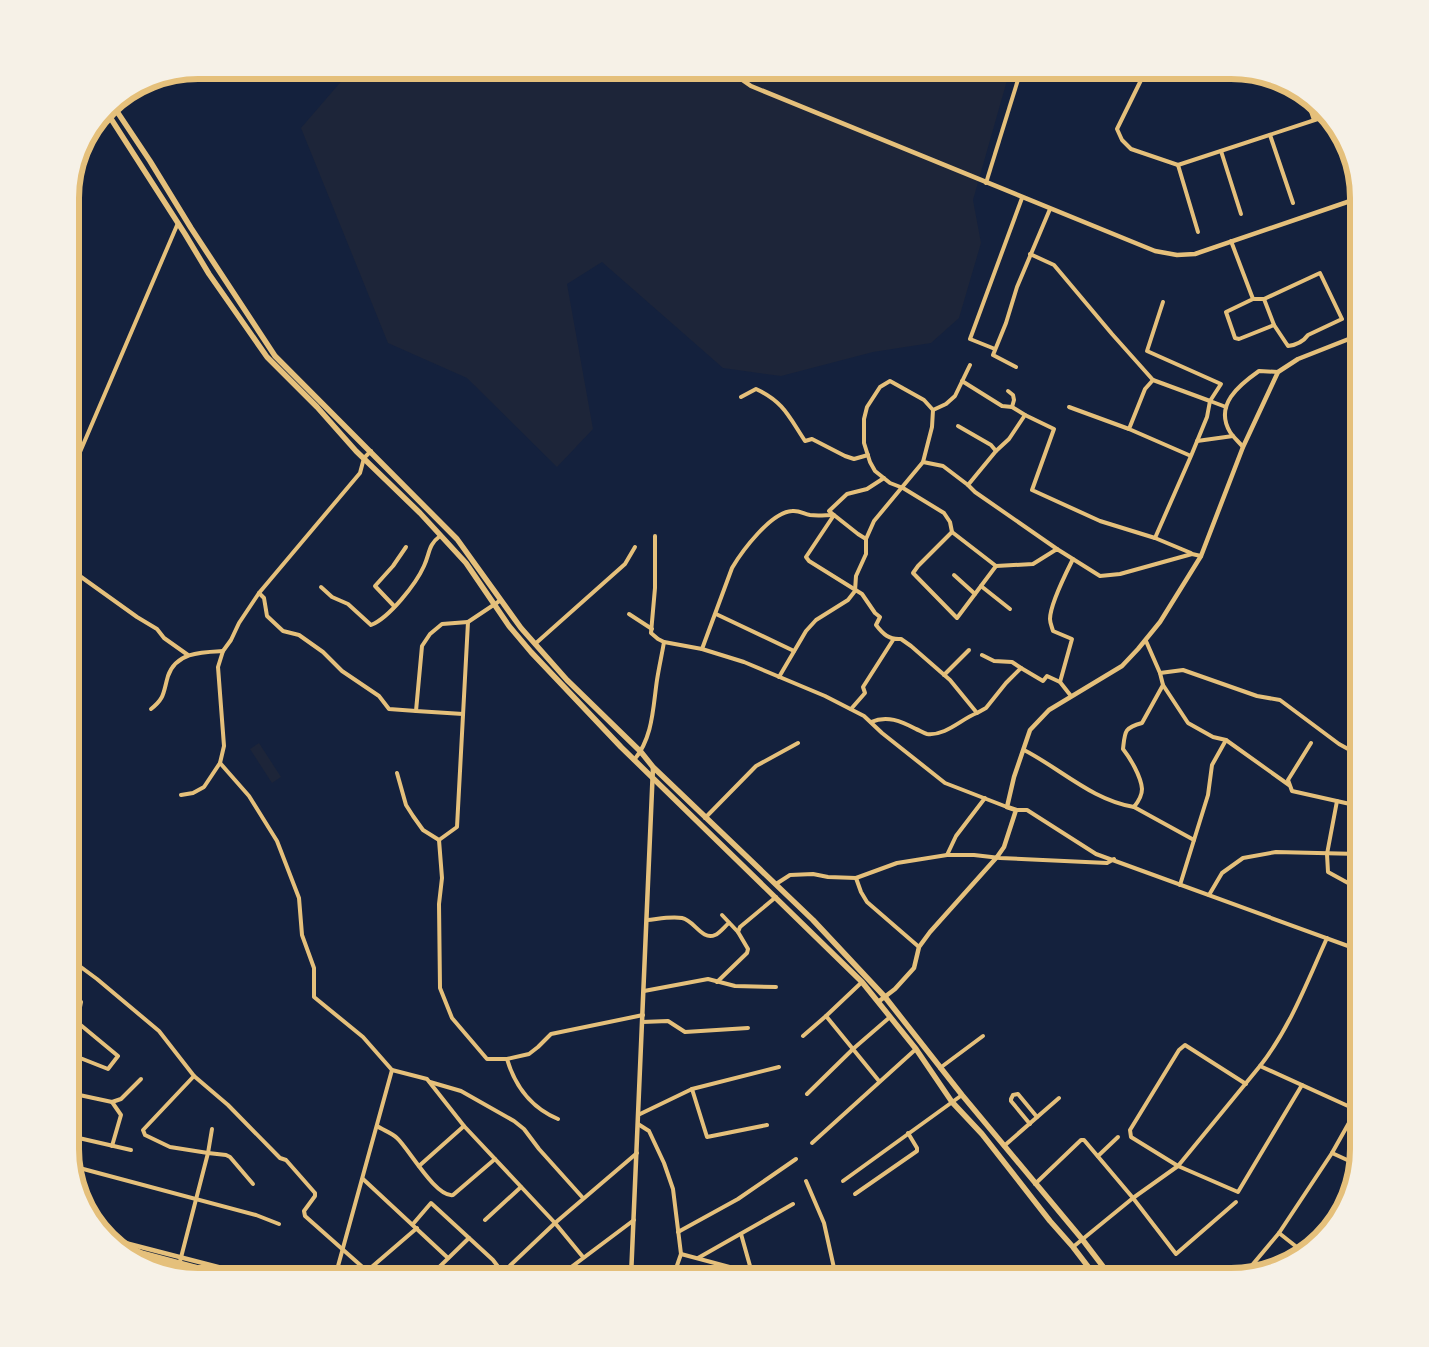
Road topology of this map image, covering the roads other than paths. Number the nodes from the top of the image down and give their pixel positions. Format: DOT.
graph roads {
  1 [pos="742,79"];
  2 [pos="1018,79"];
  3 [pos="1142,79"];
  4 [pos="1310,108"];
  5 [pos="117,111"];
  6 [pos="110,117"];
  7 [pos="1320,118"];
  8 [pos="1314,120"];
  9 [pos="1270,135"];
  10 [pos="1221,151"];
  11 [pos="1178,165"];
  12 [pos="986,183"];
  13 [pos="1022,198"];
  14 [pos="1350,201"];
  15 [pos="1293,203"];
  16 [pos="1050,210"];
  17 [pos="1241,214"];
  18 [pos="178,223"];
  19 [pos="1198,232"];
  20 [pos="1232,241"];
  21 [pos="1030,254"];
  22 [pos="1253,299"];
  23 [pos="1264,299"];
  24 [pos="1163,302"];
  25 [pos="1274,325"];
  26 [pos="1350,339"];
  27 [pos="995,349"];
  28 [pos="970,365"];
  29 [pos="1016,367"];
  30 [pos="1278,372"];
  31 [pos="1153,380"];
  32 [pos="962,381"];
  33 [pos="1008,391"];
  34 [pos="741,397"];
  35 [pos="1210,401"];
  36 [pos="1069,406"];
  37 [pos="1012,407"];
  38 [pos="1226,407"];
  39 [pos="933,410"];
  40 [pos="1024,415"];
  41 [pos="958,426"];
  42 [pos="1128,429"];
  43 [pos="1234,436"];
  44 [pos="1197,441"];
  45 [pos="1243,447"];
  46 [pos="371,451"];
  47 [pos="996,451"];
  48 [pos="80,452"];
  49 [pos="868,455"];
  50 [pos="1191,456"];
  51 [pos="364,458"];
  52 [pos="923,462"];
  53 [pos="884,478"];
  54 [pos="968,485"];
  55 [pos="903,488"];
  56 [pos="834,515"];
  57 [pos="952,532"];
  58 [pos="440,536"];
  59 [pos="655,536"];
  60 [pos="1155,538"];
  61 [pos="866,539"];
  62 [pos="635,546"];
  63 [pos="406,547"];
  64 [pos="1057,549"];
  65 [pos="1192,554"];
  66 [pos="1201,556"];
  67 [pos="1073,559"];
  68 [pos="996,566"];
  69 [pos="954,575"];
  70 [pos="79,576"];
  71 [pos="981,586"];
  72 [pos="321,587"];
  73 [pos="855,591"];
  74 [pos="258,593"];
  75 [pos="975,594"];
  76 [pos="501,600"];
  77 [pos="494,605"];
  78 [pos="394,606"];
  79 [pos="1010,609"];
  80 [pos="629,614"];
  81 [pos="716,614"];
  82 [pos="468,622"];
  83 [pos="652,629"];
  84 [pos="893,640"];
  85 [pos="1146,641"];
  86 [pos="664,642"];
  87 [pos="535,644"];
  88 [pos="702,649"];
  89 [pos="794,650"];
  90 [pos="969,650"];
  91 [pos="224,651"];
  92 [pos="188,655"];
  93 [pos="982,655"];
  94 [pos="1021,668"];
  95 [pos="1160,673"];
  96 [pos="944,675"];
  97 [pos="779,677"];
  98 [pos="1060,682"];
  99 [pos="1163,685"];
  100 [pos="1071,696"];
  101 [pos="851,709"];
  102 [pos="150,710"];
  103 [pos="416,711"];
  104 [pos="977,713"];
  105 [pos="463,714"];
  106 [pos="871,722"];
  107 [pos="1226,740"];
  108 [pos="798,743"];
  109 [pos="1311,743"];
  110 [pos="1024,750"];
  111 [pos="1350,750"];
  112 [pos="641,752"];
  113 [pos="634,760"];
  114 [pos="220,763"];
  115 [pos="653,767"];
  116 [pos="397,773"];
  117 [pos="653,779"];
  118 [pos="1289,785"];
  119 [pos="180,795"];
  120 [pos="985,798"];
  121 [pos="1337,801"];
  122 [pos="1350,804"];
  123 [pos="1134,807"];
  124 [pos="1007,808"];
  125 [pos="1016,810"];
  126 [pos="705,818"];
  127 [pos="439,840"];
  128 [pos="1194,840"];
  129 [pos="1327,854"];
  130 [pos="1350,854"];
  131 [pos="947,855"];
  132 [pos="997,857"];
  133 [pos="1114,859"];
  134 [pos="856,878"];
  135 [pos="776,884"];
  136 [pos="1180,885"];
  137 [pos="1350,885"];
  138 [pos="769,892"];
  139 [pos="1209,895"];
  140 [pos="776,897"];
  141 [pos="722,914"];
  142 [pos="647,920"];
  143 [pos="729,923"];
  144 [pos="738,932"];
  145 [pos="1327,938"];
  146 [pos="919,947"];
  147 [pos="1350,947"];
  148 [pos="79,966"];
  149 [pos="717,982"];
  150 [pos="862,982"];
  151 [pos="776,987"];
  152 [pos="644,991"];
  153 [pos="886,997"];
  154 [pos="81,1002"];
  155 [pos="878,1002"];
  156 [pos="79,1012"];
  157 [pos="643,1015"];
  158 [pos="826,1016"];
  159 [pos="890,1017"];
  160 [pos="642,1022"];
  161 [pos="79,1024"];
  162 [pos="748,1028"];
  163 [pos="803,1036"];
  164 [pos="983,1036"];
  165 [pos="853,1049"];
  166 [pos="916,1049"];
  167 [pos="79,1058"];
  168 [pos="507,1059"];
  169 [pos="1260,1066"];
  170 [pos="779,1067"];
  171 [pos="940,1068"];
  172 [pos="392,1070"];
  173 [pos="194,1076"];
  174 [pos="141,1079"];
  175 [pos="429,1081"];
  176 [pos="879,1081"];
  177 [pos="1246,1084"];
  178 [pos="1302,1085"];
  179 [pos="692,1089"];
  180 [pos="807,1094"];
  181 [pos="79,1095"];
  182 [pos="962,1095"];
  183 [pos="1059,1098"];
  184 [pos="112,1102"];
  185 [pos="952,1102"];
  186 [pos="1350,1107"];
  187 [pos="638,1115"];
  188 [pos="1037,1117"];
  189 [pos="558,1119"];
  190 [pos="638,1124"];
  191 [pos="1030,1124"];
  192 [pos="1350,1124"];
  193 [pos="767,1125"];
  194 [pos="377,1126"];
  195 [pos="464,1126"];
  196 [pos="212,1129"];
  197 [pos="908,1133"];
  198 [pos="1118,1137"];
  199 [pos="79,1138"];
  200 [pos="812,1143"];
  201 [pos="112,1146"];
  202 [pos="1004,1146"];
  203 [pos="131,1150"];
  204 [pos="208,1153"];
  205 [pos="636,1153"];
  206 [pos="1332,1153"];
  207 [pos="1098,1156"];
  208 [pos="494,1159"];
  209 [pos="796,1159"];
  210 [pos="1349,1161"];
  211 [pos="419,1166"];
  212 [pos="1178,1166"];
  213 [pos="80,1168"];
  214 [pos="363,1179"];
  215 [pos="806,1181"];
  216 [pos="843,1181"];
  217 [pos="253,1184"];
  218 [pos="1035,1184"];
  219 [pos="521,1187"];
  220 [pos="855,1194"];
  221 [pos="196,1198"];
  222 [pos="583,1198"];
  223 [pos="1133,1198"];
  224 [pos="1236,1202"];
  225 [pos="793,1204"];
  226 [pos="485,1220"];
  227 [pos="634,1220"];
  228 [pos="555,1223"];
  229 [pos="279,1224"];
  230 [pos="413,1224"];
  231 [pos="417,1228"];
  232 [pos="678,1232"];
  233 [pos="1279,1233"];
  234 [pos="741,1234"];
  235 [pos="469,1238"];
  236 [pos="1082,1239"];
  237 [pos="126,1244"];
  238 [pos="1073,1247"];
  239 [pos="1298,1248"];
  240 [pos="344,1249"];
  241 [pos="135,1250"];
  242 [pos="680,1254"];
  243 [pos="583,1257"];
  244 [pos="448,1258"];
  245 [pos="698,1258"];
  246 [pos="181,1260"];
  247 [pos="179,1267"];
  248 [pos="1251,1267"];
  249 [pos="206,1268"];
  250 [pos="217,1268"];
  251 [pos="338,1268"];
  252 [pos="364,1268"];
  253 [pos="370,1268"];
  254 [pos="438,1268"];
  255 [pos="499,1268"];
  256 [pos="506,1268"];
  257 [pos="569,1268"];
  258 [pos="631,1268"];
  259 [pos="676,1268"];
  260 [pos="737,1268"];
  261 [pos="751,1268"];
  262 [pos="834,1268"];
  263 [pos="1089,1268"];
  264 [pos="1104,1268"];
  1 -- 12 [label="street"];
  2 -- 12 [label="street"];
  3 -- 11 [label="street"];
  4 -- 8 [label="street"];
  5 -- 46 [label="main road"];
  6 -- 18 [label="main road"];
  7 -- 8 [label="street"];
  8 -- 9 [label="street"];
  9 -- 10 [label="street"];
  9 -- 15 [label="street"];
  10 -- 11 [label="street"];
  10 -- 17 [label="street"];
  11 -- 19 [label="street"];
  12 -- 13 [label="street"];
  13 -- 16 [label="street"];
  13 -- 27 [label="street"];
  14 -- 20 [label="street"];
  16 -- 20 [label="street"];
  16 -- 21 [label="street"];
  18 -- 48 [label="street"];
  18 -- 51 [label="main road"];
  20 -- 22 [label="street"];
  21 -- 27 [label="street"];
  21 -- 31 [label="street"];
  22 -- 23 [label="street"];
  22 -- 25 [label="street"];
  23 -- 25 [label="street"];
  23 -- 25 [label="street"];
  24 -- 35 [label="street"];
  26 -- 30 [label="street"];
  27 -- 29 [label="street"];
  28 -- 32 [label="street"];
  30 -- 38 [label="street"];
  30 -- 45 [label="street"];
  31 -- 35 [label="street"];
  31 -- 42 [label="street"];
  32 -- 37 [label="street"];
  32 -- 39 [label="street"];
  33 -- 37 [label="street"];
  34 -- 49 [label="street"];
  35 -- 38 [label="street"];
  35 -- 44 [label="street"];
  36 -- 42 [label="street"];
  37 -- 40 [label="street"];
  38 -- 43 [label="street"];
  39 -- 49 [label="street"];
  39 -- 52 [label="street"];
  40 -- 47 [label="street"];
  40 -- 60 [label="street"];
  41 -- 47 [label="street"];
  42 -- 50 [label="street"];
  43 -- 44 [label="street"];
  43 -- 45 [label="street"];
  44 -- 50 [label="street"];
  45 -- 66 [label="street"];
  46 -- 51 [label="street"];
  46 -- 76 [label="main road"];
  47 -- 54 [label="street"];
  49 -- 53 [label="street"];
  50 -- 60 [label="street"];
  51 -- 58 [label="main road"];
  51 -- 74 [label="street"];
  52 -- 54 [label="street"];
  52 -- 55 [label="street"];
  53 -- 55 [label="street"];
  53 -- 56 [label="street"];
  54 -- 64 [label="street"];
  55 -- 57 [label="street"];
  55 -- 61 [label="street"];
  56 -- 61 [label="street"];
  56 -- 73 [label="street"];
  56 -- 81 [label="street"];
  57 -- 68 [label="street"];
  57 -- 75 [label="street"];
  58 -- 77 [label="main road"];
  58 -- 78 [label="street"];
  59 -- 83 [label="street"];
  60 -- 65 [label="street"];
  61 -- 73 [label="street"];
  62 -- 87 [label="street"];
  63 -- 78 [label="street"];
  64 -- 67 [label="street"];
  64 -- 68 [label="street"];
  65 -- 66 [label="street"];
  65 -- 67 [label="street"];
  66 -- 85 [label="street"];
  67 -- 98 [label="street"];
  68 -- 71 [label="street"];
  69 -- 75 [label="street"];
  70 -- 92 [label="street"];
  71 -- 75 [label="street"];
  71 -- 79 [label="street"];
  72 -- 78 [label="street"];
  73 -- 84 [label="street"];
  73 -- 89 [label="street"];
  74 -- 91 [label="street"];
  74 -- 103 [label="street"];
  76 -- 77 [label="street"];
  76 -- 87 [label="main road"];
  77 -- 82 [label="street"];
  77 -- 113 [label="main road"];
  80 -- 83 [label="street"];
  81 -- 88 [label="street"];
  81 -- 89 [label="street"];
  82 -- 103 [label="street"];
  82 -- 105 [label="street"];
  83 -- 86 [label="street"];
  84 -- 96 [label="street"];
  84 -- 101 [label="street"];
  85 -- 95 [label="street"];
  85 -- 100 [label="street"];
  86 -- 88 [label="street"];
  86 -- 112 [label="street"];
  87 -- 112 [label="main road"];
  88 -- 97 [label="street"];
  89 -- 97 [label="street"];
  90 -- 96 [label="street"];
  91 -- 92 [label="street"];
  91 -- 114 [label="street"];
  92 -- 102 [label="street"];
  93 -- 94 [label="street"];
  94 -- 98 [label="street"];
  94 -- 104 [label="street"];
  95 -- 99 [label="street"];
  95 -- 111 [label="street"];
  96 -- 104 [label="street"];
  97 -- 101 [label="street"];
  98 -- 100 [label="street"];
  99 -- 107 [label="street"];
  99 -- 123 [label="street"];
  100 -- 110 [label="street"];
  101 -- 106 [label="street"];
  103 -- 105 [label="street"];
  104 -- 106 [label="street"];
  105 -- 127 [label="street"];
  106 -- 120 [label="street"];
  107 -- 118 [label="street"];
  107 -- 128 [label="street"];
  108 -- 126 [label="street"];
  109 -- 118 [label="street"];
  110 -- 123 [label="street"];
  110 -- 124 [label="street"];
  112 -- 113 [label="street"];
  112 -- 115 [label="main road"];
  113 -- 117 [label="main road"];
  114 -- 119 [label="street"];
  114 -- 172 [label="street"];
  115 -- 117 [label="street"];
  115 -- 126 [label="main road"];
  116 -- 127 [label="street"];
  117 -- 138 [label="main road"];
  117 -- 142 [label="street"];
  118 -- 121 [label="street"];
  120 -- 124 [label="street"];
  120 -- 131 [label="street"];
  121 -- 122 [label="street"];
  121 -- 129 [label="street"];
  123 -- 128 [label="street"];
  124 -- 125 [label="street"];
  125 -- 132 [label="street"];
  125 -- 133 [label="street"];
  126 -- 135 [label="main road"];
  127 -- 168 [label="street"];
  128 -- 136 [label="street"];
  129 -- 130 [label="street"];
  129 -- 137 [label="street"];
  129 -- 139 [label="street"];
  131 -- 132 [label="street"];
  131 -- 134 [label="street"];
  132 -- 133 [label="street"];
  132 -- 146 [label="street"];
  133 -- 136 [label="street"];
  134 -- 135 [label="street"];
  134 -- 146 [label="street"];
  135 -- 138 [label="main road"];
  135 -- 153 [label="main road"];
  136 -- 139 [label="street"];
  138 -- 140 [label="main road"];
  139 -- 145 [label="street"];
  140 -- 144 [label="street"];
  140 -- 150 [label="main road"];
  141 -- 143 [label="street"];
  142 -- 143 [label="street"];
  142 -- 152 [label="street"];
  143 -- 144 [label="street"];
  144 -- 149 [label="street"];
  145 -- 147 [label="street"];
  145 -- 169 [label="street"];
  146 -- 153 [label="street"];
  148 -- 173 [label="street"];
  149 -- 151 [label="street"];
  149 -- 152 [label="street"];
  150 -- 155 [label="main road"];
  150 -- 158 [label="street"];
  152 -- 157 [label="street"];
  153 -- 155 [label="street"];
  153 -- 171 [label="main road"];
  154 -- 156 [label="street"];
  155 -- 159 [label="main road"];
  157 -- 160 [label="street"];
  157 -- 168 [label="street"];
  158 -- 163 [label="street"];
  158 -- 165 [label="street"];
  159 -- 165 [label="street"];
  159 -- 166 [label="main road"];
  160 -- 162 [label="street"];
  160 -- 187 [label="street"];
  161 -- 167 [label="street"];
  164 -- 171 [label="street"];
  165 -- 176 [label="street"];
  165 -- 180 [label="street"];
  166 -- 176 [label="street"];
  166 -- 185 [label="main road"];
  168 -- 189 [label="street"];
  169 -- 177 [label="street"];
  169 -- 178 [label="street"];
  170 -- 179 [label="street"];
  171 -- 182 [label="main road"];
  172 -- 175 [label="street"];
  172 -- 194 [label="street"];
  173 -- 204 [label="street"];
  173 -- 240 [label="street"];
  174 -- 184 [label="street"];
  175 -- 195 [label="street"];
  175 -- 222 [label="street"];
  176 -- 200 [label="street"];
  177 -- 212 [label="street"];
  177 -- 212 [label="street"];
  178 -- 186 [label="street"];
  178 -- 212 [label="street"];
  179 -- 187 [label="street"];
  179 -- 193 [label="street"];
  181 -- 184 [label="street"];
  182 -- 185 [label="street"];
  182 -- 202 [label="main road"];
  183 -- 188 [label="street"];
  184 -- 201 [label="street"];
  185 -- 197 [label="street"];
  185 -- 238 [label="main road"];
  187 -- 190 [label="street"];
  188 -- 191 [label="street"];
  188 -- 191 [label="street"];
  190 -- 205 [label="street"];
  190 -- 232 [label="street"];
  191 -- 202 [label="street"];
  192 -- 206 [label="street"];
  194 -- 211 [label="street"];
  194 -- 214 [label="street"];
  195 -- 208 [label="street"];
  195 -- 211 [label="street"];
  196 -- 204 [label="street"];
  197 -- 216 [label="street"];
  197 -- 220 [label="street"];
  198 -- 207 [label="street"];
  199 -- 201 [label="street"];
  201 -- 203 [label="street"];
  202 -- 218 [label="main road"];
  204 -- 217 [label="street"];
  204 -- 221 [label="street"];
  205 -- 222 [label="street"];
  205 -- 227 [label="street"];
  206 -- 210 [label="street"];
  206 -- 233 [label="street"];
  207 -- 218 [label="street"];
  207 -- 223 [label="street"];
  208 -- 211 [label="street"];
  208 -- 219 [label="street"];
  209 -- 232 [label="street"];
  212 -- 223 [label="street"];
  213 -- 221 [label="street"];
  214 -- 230 [label="street"];
  214 -- 240 [label="street"];
  215 -- 262 [label="street"];
  218 -- 236 [label="main road"];
  219 -- 226 [label="street"];
  219 -- 228 [label="street"];
  221 -- 229 [label="street"];
  221 -- 246 [label="street"];
  222 -- 228 [label="street"];
  223 -- 224 [label="street"];
  223 -- 236 [label="street"];
  225 -- 234 [label="street"];
  227 -- 243 [label="street"];
  227 -- 258 [label="street"];
  228 -- 243 [label="street"];
  228 -- 256 [label="street"];
  230 -- 231 [label="street"];
  230 -- 235 [label="street"];
  231 -- 244 [label="street"];
  231 -- 253 [label="street"];
  232 -- 242 [label="street"];
  233 -- 239 [label="street"];
  233 -- 248 [label="street"];
  234 -- 245 [label="street"];
  234 -- 261 [label="street"];
  235 -- 244 [label="street"];
  235 -- 255 [label="street"];
  236 -- 238 [label="street"];
  236 -- 264 [label="main road"];
  237 -- 246 [label="street"];
  238 -- 263 [label="main road"];
  240 -- 251 [label="street"];
  240 -- 252 [label="street"];
  241 -- 246 [label="street"];
  242 -- 245 [label="street"];
  242 -- 259 [label="street"];
  243 -- 257 [label="street"];
  244 -- 254 [label="street"];
  245 -- 260 [label="street"];
  246 -- 247 [label="street"];
  246 -- 249 [label="street"];
  246 -- 250 [label="street"];
}
